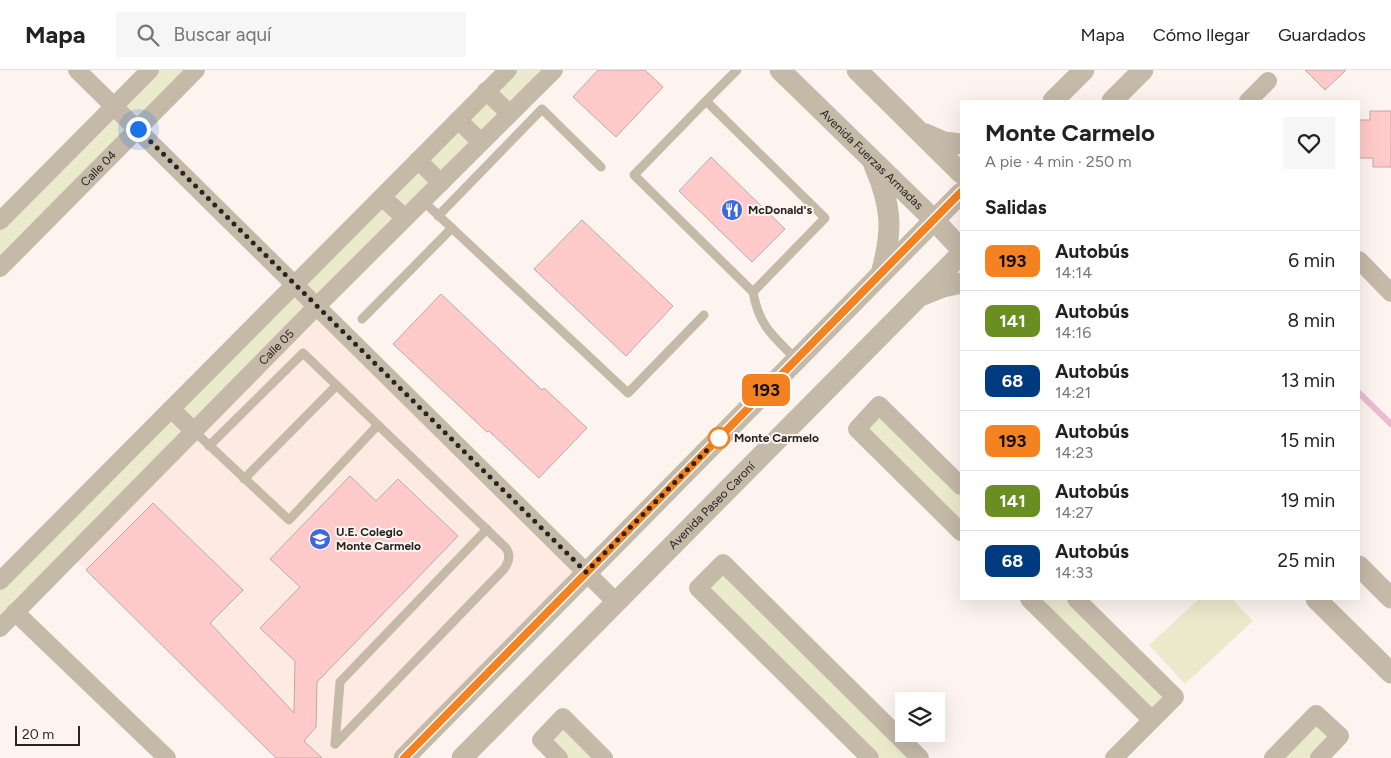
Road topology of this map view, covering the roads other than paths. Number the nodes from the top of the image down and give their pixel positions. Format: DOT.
graph roads {
  1 [pos="77,70"];
  2 [pos="150,70"];
  3 [pos="196,70"];
  4 [pos="508,70"];
  5 [pos="554,70"];
  6 [pos="738,70"];
  7 [pos="780,70"];
  8 [pos="857,70"];
  9 [pos="1084,70"];
  10 [pos="1143,70"];
  11 [pos="1268,81"];
  12 [pos="486,92"];
  13 [pos="1054,100"];
  14 [pos="1113,100"];
  15 [pos="1249,100"];
  16 [pos="706,101"];
  17 [pos="113,106"];
  18 [pos="510,114"];
  19 [pos="458,120"];
  20 [pos="138,130"];
  21 [pos="918,130"];
  22 [pos="481,142"];
  23 [pos="960,144"];
  24 [pos="871,158"];
  25 [pos="418,160"];
  26 [pos="601,167"];
  27 [pos="960,172"];
  28 [pos="441,182"];
  29 [pos="960,193"];
  30 [pos="382,197"];
  31 [pos="423,201"];
  32 [pos="438,216"];
  33 [pos="405,218"];
  34 [pos="934,220"];
  35 [pos="0,221"];
  36 [pos="452,228"];
  37 [pos="960,247"];
  38 [pos="960,255"];
  39 [pos="1360,261"];
  40 [pos="0,268"];
  41 [pos="880,274"];
  42 [pos="960,283"];
  43 [pos="296,284"];
  44 [pos="753,292"];
  45 [pos="1391,293"];
  46 [pos="918,297"];
  47 [pos="317,306"];
  48 [pos="704,315"];
  49 [pos="362,319"];
  50 [pos="796,360"];
  51 [pos="336,386"];
  52 [pos="171,409"];
  53 [pos="378,426"];
  54 [pos="194,431"];
  55 [pos="209,446"];
  56 [pos="244,479"];
  57 [pos="960,485"];
  58 [pos="487,529"];
  59 [pos="960,531"];
  60 [pos="1360,567"];
  61 [pos="586,572"];
  62 [pos="0,581"];
  63 [pos="1391,598"];
  64 [pos="1030,600"];
  65 [pos="1077,600"];
  66 [pos="1317,600"];
  67 [pos="616,602"];
  68 [pos="6,618"];
  69 [pos="1391,673"];
  70 [pos="1152,720"];
  71 [pos="167,758"];
  72 [pos="404,758"];
  73 [pos="462,758"];
  74 [pos="559,758"];
  75 [pos="604,758"];
  76 [pos="870,758"];
  77 [pos="920,758"];
  78 [pos="1114,758"];
  79 [pos="1273,758"];
  80 [pos="1318,758"];
  1 -- 17 [label="street"];
  2 -- 17 [label="street"];
  3 -- 20 [label="street, Calle 04"];
  4 -- 12 [label="street"];
  5 -- 18 [label="street, Calle 05"];
  6 -- 16 [label="lane"];
  7 -- 24 [label="street, Avenida Fuerzas Armadas"];
  8 -- 21 [label="street"];
  9 -- 13 [label="street"];
  10 -- 14 [label="street"];
  11 -- 15 [label="street"];
  12 -- 18 [label="street"];
  12 -- 19 [label="street"];
  16 -- 44 [label="lane"];
  16 -- 44 [label="lane"];
  17 -- 20 [label="street"];
  17 -- 35 [label="street"];
  18 -- 22 [label="street, Calle 05"];
  19 -- 22 [label="street"];
  19 -- 25 [label="street"];
  20 -- 40 [label="street, Calle 04"];
  20 -- 43 [label="street"];
  21 -- 23 [label="street"];
  21 -- 27 [label="street"];
  22 -- 28 [label="street, Calle 05"];
  24 -- 34 [label="street, Avenida Fuerzas Armadas"];
  24 -- 41 [label="street"];
  25 -- 28 [label="street"];
  25 -- 30 [label="street"];
  26 -- 32 [label="lane"];
  28 -- 31 [label="street, Calle 05"];
  29 -- 34 [label="street"];
  30 -- 33 [label="street"];
  30 -- 43 [label="street"];
  31 -- 32 [label="lane"];
  31 -- 33 [label="street, Calle 05"];
  32 -- 36 [label="lane"];
  33 -- 47 [label="street, Calle 05"];
  34 -- 37 [label="street, Avenida Fuerzas Armadas"];
  34 -- 41 [label="street"];
  36 -- 48 [label="lane"];
  36 -- 49 [label="lane"];
  38 -- 46 [label="street, Avenida Paseo Caroní"];
  39 -- 45 [label="street"];
  41 -- 50 [label="street"];
  42 -- 46 [label="street"];
  43 -- 47 [label="street"];
  43 -- 52 [label="street"];
  44 -- 50 [label="lane"];
  46 -- 67 [label="street, Avenida Paseo Caroní"];
  47 -- 54 [label="street, Calle 05"];
  47 -- 61 [label="street"];
  50 -- 61 [label="street"];
  51 -- 53 [label="lane"];
  51 -- 55 [label="lane"];
  51 -- 56 [label="lane"];
  52 -- 54 [label="street"];
  52 -- 62 [label="street"];
  53 -- 56 [label="lane"];
  53 -- 58 [label="lane"];
  54 -- 55 [label="lane"];
  54 -- 68 [label="street, Calle 05"];
  55 -- 56 [label="lane"];
  57 -- 59 [label="street"];
  58 -- 58 [label="lane"];
  60 -- 63 [label="street"];
  61 -- 67 [label="street"];
  61 -- 72 [label="street"];
  64 -- 70 [label="street"];
  65 -- 70 [label="street"];
  66 -- 69 [label="street"];
  67 -- 73 [label="street, Avenida Paseo Caroní"];
  68 -- 71 [label="street"];
  70 -- 78 [label="street"];
  74 -- 75 [label="street"];
  76 -- 77 [label="street"];
  79 -- 80 [label="street"];
}
